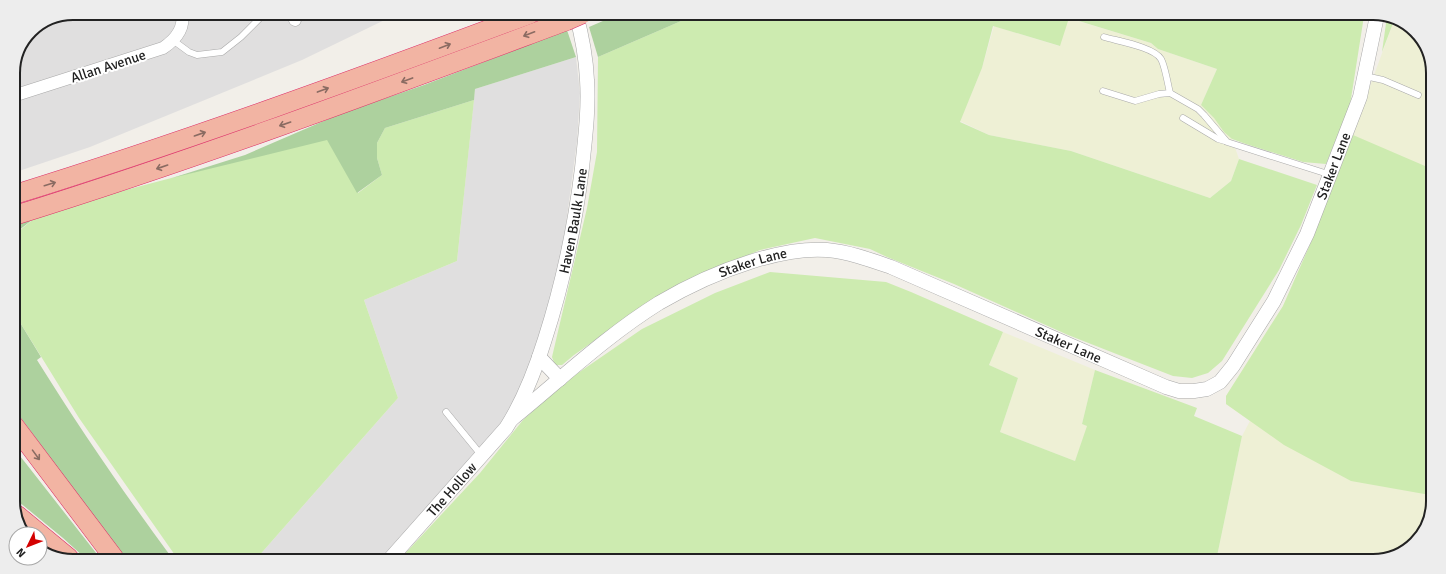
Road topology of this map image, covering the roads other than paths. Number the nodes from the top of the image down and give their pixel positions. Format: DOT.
graph roads {
  1 [pos="183,20"];
  2 [pos="257,20"];
  3 [pos="514,20"];
  4 [pos="564,20"];
  5 [pos="576,20"];
  6 [pos="1376,20"];
  7 [pos="1104,37"];
  8 [pos="174,41"];
  9 [pos="1365,76"];
  10 [pos="1103,91"];
  11 [pos="20,92"];
  12 [pos="1170,93"];
  13 [pos="1418,95"];
  14 [pos="1183,118"];
  15 [pos="1227,142"];
  16 [pos="1330,175"];
  17 [pos="20,193"];
  18 [pos="20,214"];
  19 [pos="539,357"];
  20 [pos="560,379"];
  21 [pos="446,412"];
  22 [pos="512,419"];
  23 [pos="20,433"];
  24 [pos="482,456"];
  25 [pos="24,521"];
  26 [pos="63,553"];
  27 [pos="111,554"];
  28 [pos="394,554"];
  1 -- 8 [label="street"];
  2 -- 8 [label="lane"];
  17 -- 3 [label="highway, one-way"];
  4 -- 18 [label="highway, one-way"];
  5 -- 19 [label="street, Haven Baulk Lane"];
  6 -- 9 [label="street, Staker Lane"];
  7 -- 12 [label="lane"];
  8 -- 11 [label="street, Allan Avenue"];
  9 -- 13 [label="lane"];
  9 -- 16 [label="street, Staker Lane"];
  10 -- 12 [label="lane"];
  12 -- 15 [label="lane"];
  14 -- 15 [label="lane"];
  15 -- 16 [label="lane"];
  16 -- 20 [label="street, Staker Lane"];
  19 -- 20 [label="street"];
  19 -- 22 [label="street, Haven Baulk Lane"];
  20 -- 22 [label="street, Staker Lane"];
  21 -- 24 [label="lane"];
  22 -- 24 [label="street, The Hollow"];
  23 -- 27 [label="highway, one-way"];
  24 -- 28 [label="street, The Hollow"];
  25 -- 26 [label="highway"];
}
